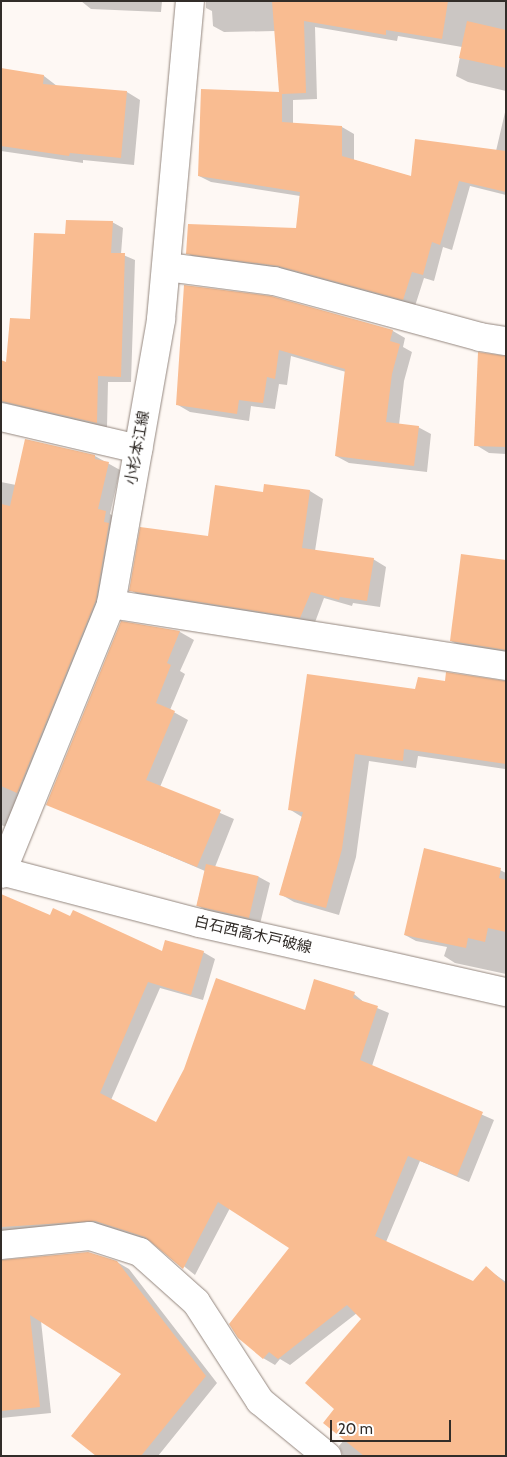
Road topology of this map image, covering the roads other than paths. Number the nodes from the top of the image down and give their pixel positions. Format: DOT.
graph roads {
  1 [pos="190,1"];
  2 [pos="167,268"];
  3 [pos="506,341"];
  4 [pos="1,417"];
  5 [pos="138,449"];
  6 [pos="111,604"];
  7 [pos="506,666"];
  8 [pos="2,872"];
  9 [pos="506,992"];
  10 [pos="1,1245"];
  11 [pos="327,1456"];
  1 -- 2 [label="main road, 小杉本江線"];
  2 -- 3 [label="main road"];
  2 -- 5 [label="main road, 小杉本江線"];
  4 -- 5 [label="main road"];
  5 -- 6 [label="main road, 小杉本江線"];
  6 -- 7 [label="main road"];
  6 -- 8 [label="main road, 小杉本江線"];
  8 -- 9 [label="main road, 白石西高木戸破線"];
  10 -- 11 [label="main road"];
}
